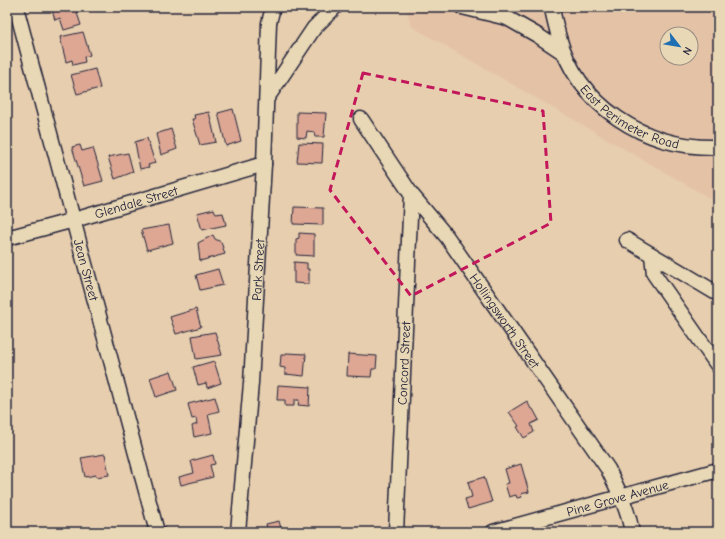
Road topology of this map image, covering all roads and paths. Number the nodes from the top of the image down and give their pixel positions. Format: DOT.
graph roads {
  1 [pos="16,7"];
  2 [pos="269,7"];
  3 [pos="273,7"];
  4 [pos="335,7"];
  5 [pos="462,7"];
  6 [pos="552,7"];
  7 [pos="269,23"];
  8 [pos="564,53"];
  9 [pos="267,98"];
  10 [pos="361,119"];
  11 [pos="718,147"];
  12 [pos="264,164"];
  13 [pos="411,194"];
  14 [pos="74,220"];
  15 [pos="7,238"];
  16 [pos="627,240"];
  17 [pos="652,255"];
  18 [pos="718,294"];
  19 [pos="718,366"];
  20 [pos="718,470"];
  21 [pos="622,496"];
  22 [pos="157,532"];
  23 [pos="238,532"];
  24 [pos="396,532"];
  25 [pos="493,532"];
  26 [pos="632,532"];
  1 -- 14 [label="street, Jean Street"];
  2 -- 7 [label="street"];
  3 -- 7 [label="street, Park Street"];
  4 -- 9 [label="street"];
  5 -- 8 [label="street"];
  6 -- 8 [label="street, East Perimeter Road"];
  7 -- 9 [label="street, Park Street"];
  8 -- 11 [label="street, East Perimeter Road"];
  9 -- 12 [label="street, Park Street"];
  10 -- 13 [label="street, Hollingsworth Street"];
  12 -- 14 [label="street, Glendale Street"];
  12 -- 23 [label="street, Park Street"];
  13 -- 21 [label="street, Hollingsworth Street"];
  13 -- 24 [label="street, Concord Street"];
  14 -- 15 [label="street, Glendale Street"];
  14 -- 22 [label="street, Jean Street"];
  16 -- 17 [label="street"];
  17 -- 18 [label="street"];
  17 -- 19 [label="street"];
  20 -- 21 [label="street, Pine Grove Avenue"];
  21 -- 25 [label="street, Pine Grove Avenue"];
  21 -- 26 [label="street, Hollingsworth Street"];
}
